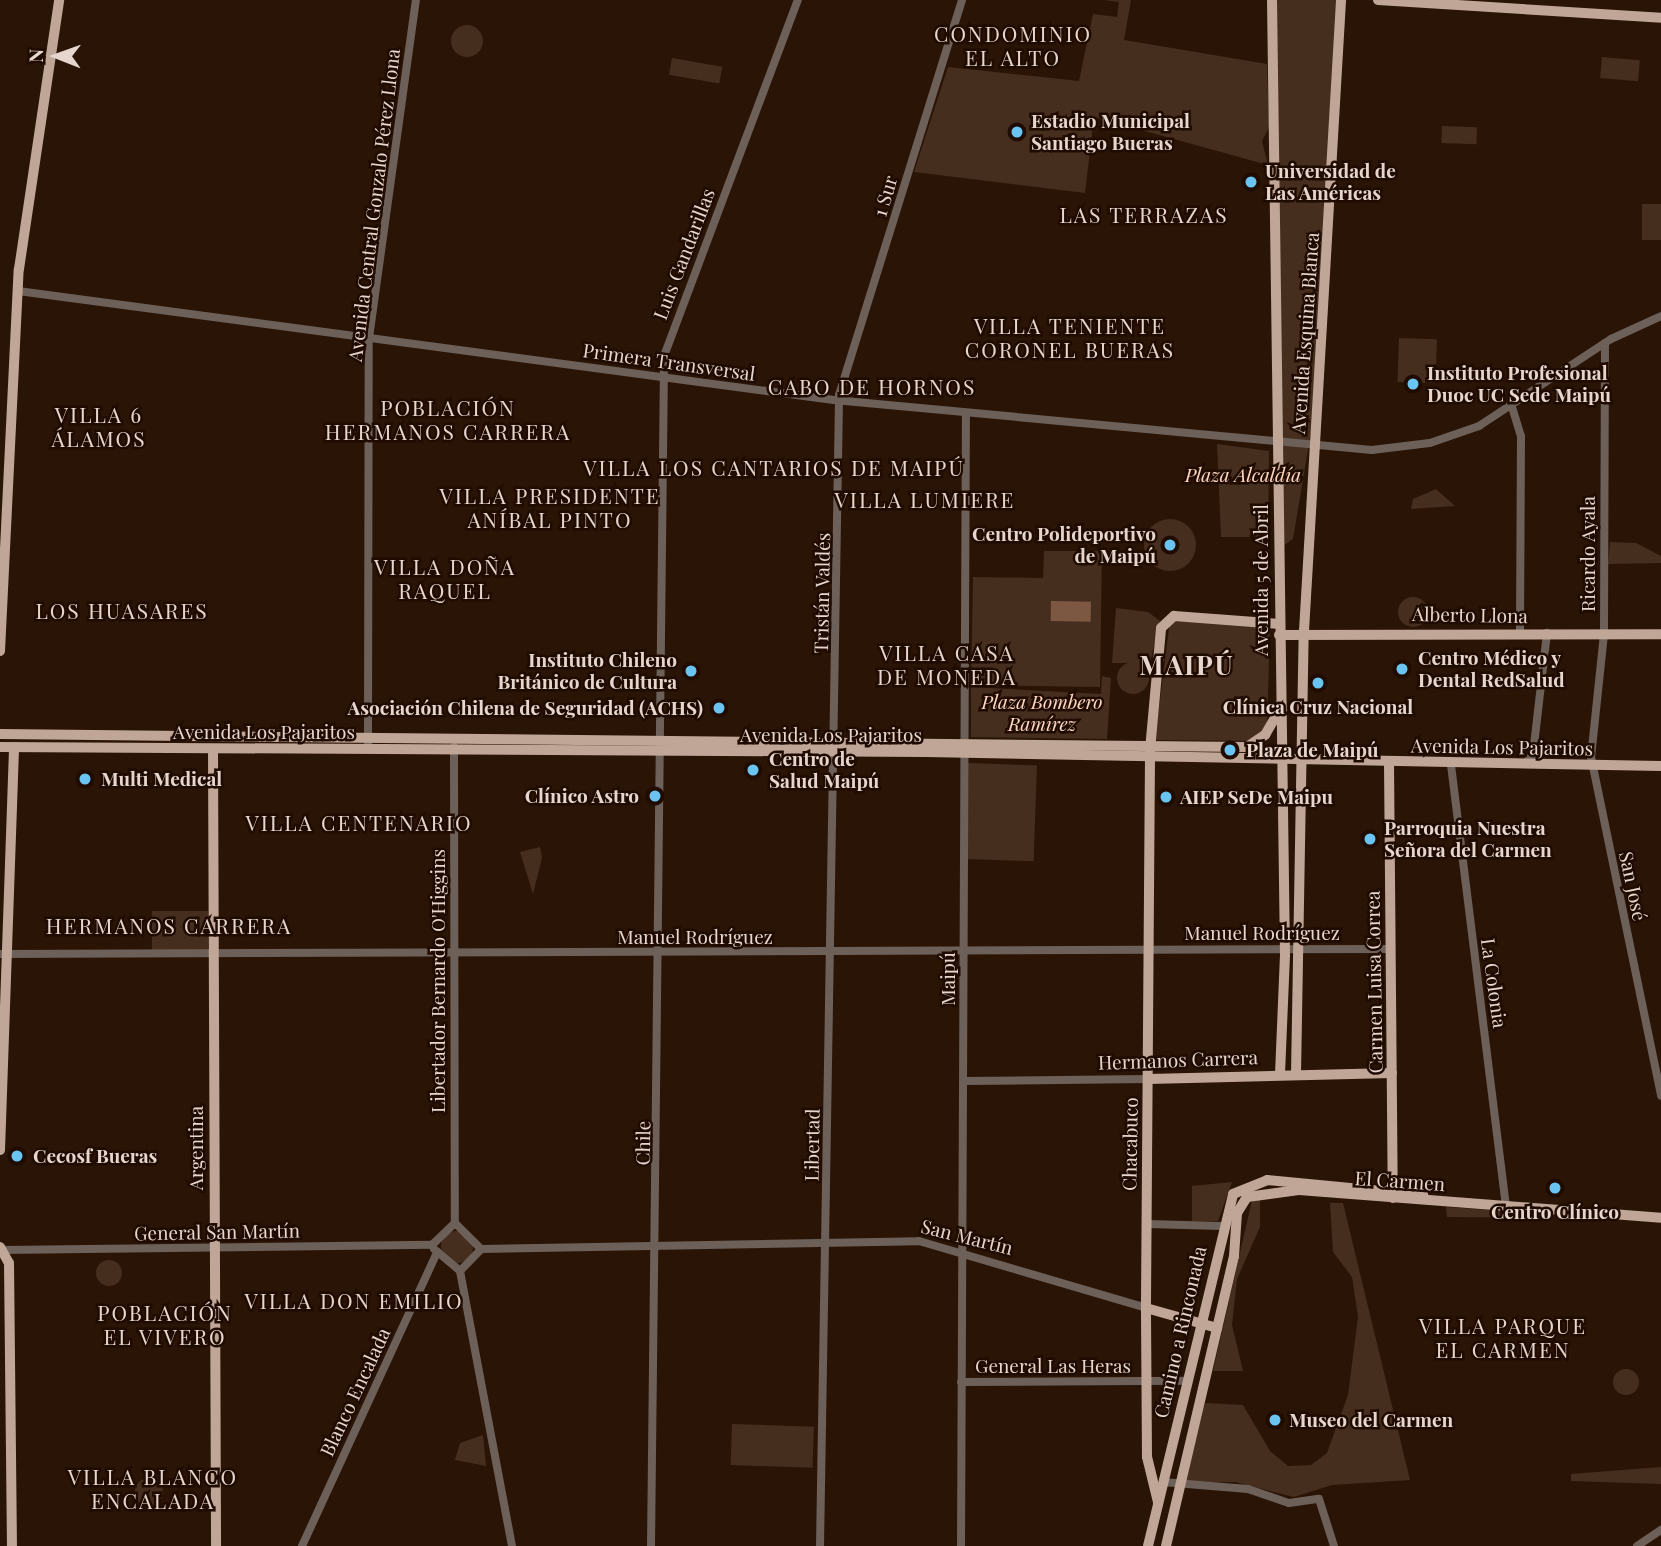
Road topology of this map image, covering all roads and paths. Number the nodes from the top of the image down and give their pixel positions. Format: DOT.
graph roads {
  1 [pos="59,0"];
  2 [pos="416,0"];
  3 [pos="798,0"];
  4 [pos="962,0"];
  5 [pos="1272,0"];
  6 [pos="1340,0"];
  7 [pos="1378,0"];
  8 [pos="1661,18"];
  9 [pos="18,291"];
  10 [pos="1661,316"];
  11 [pos="369,338"];
  12 [pos="1605,343"];
  13 [pos="663,377"];
  14 [pos="839,401"];
  15 [pos="1512,407"];
  16 [pos="966,413"];
  17 [pos="1277,441"];
  18 [pos="1316,446"];
  19 [pos="2,560"];
  20 [pos="1166,619"];
  21 [pos="1280,629"];
  22 [pos="1304,631"];
  23 [pos="1520,633"];
  24 [pos="1547,633"];
  25 [pos="1604,634"];
  26 [pos="1661,634"];
  27 [pos="0,650"];
  28 [pos="1277,714"];
  29 [pos="0,734"];
  30 [pos="368,744"];
  31 [pos="209,745"];
  32 [pos="454,745"];
  33 [pos="1150,745"];
  34 [pos="662,746"];
  35 [pos="0,747"];
  36 [pos="14,747"];
  37 [pos="835,749"];
  38 [pos="965,749"];
  39 [pos="1300,757"];
  40 [pos="1149,761"];
  41 [pos="1281,762"];
  42 [pos="1390,763"];
  43 [pos="1451,765"];
  44 [pos="1522,765"];
  45 [pos="1592,765"];
  46 [pos="1661,766"];
  47 [pos="1284,948"];
  48 [pos="1298,948"];
  49 [pos="1391,949"];
  50 [pos="1149,950"];
  51 [pos="964,951"];
  52 [pos="662,953"];
  53 [pos="832,953"];
  54 [pos="4,954"];
  55 [pos="213,954"];
  56 [pos="453,954"];
  57 [pos="1392,1073"];
  58 [pos="1280,1074"];
  59 [pos="1296,1074"];
  60 [pos="1148,1079"];
  61 [pos="964,1081"];
  62 [pos="1661,1096"];
  63 [pos="0,1150"];
  64 [pos="1294,1185"];
  65 [pos="1393,1196"];
  66 [pos="1506,1205"];
  67 [pos="1661,1219"];
  68 [pos="455,1223"];
  69 [pos="1147,1224"];
  70 [pos="1222,1226"];
  71 [pos="827,1243"];
  72 [pos="657,1245"];
  73 [pos="214,1248"];
  74 [pos="1,1249"];
  75 [pos="434,1249"];
  76 [pos="481,1250"];
  77 [pos="963,1251"];
  78 [pos="460,1271"];
  79 [pos="1146,1308"];
  80 [pos="1200,1324"];
  81 [pos="1217,1328"];
  82 [pos="1146,1381"];
  83 [pos="1186,1381"];
  84 [pos="961,1382"];
  85 [pos="1149,1467"];
  86 [pos="1163,1482"];
  87 [pos="1179,1487"];
  88 [pos="1158,1502"];
  89 [pos="1661,1530"];
  90 [pos="12,1546"];
  91 [pos="216,1546"];
  92 [pos="302,1546"];
  93 [pos="512,1546"];
  94 [pos="651,1546"];
  95 [pos="820,1546"];
  96 [pos="961,1546"];
  97 [pos="1148,1546"];
  98 [pos="1166,1546"];
  99 [pos="1334,1546"];
  100 [pos="1637,1546"];
  1 -- 9 [label="main road"];
  2 -- 11 [label="street, Avenida Central Gonzalo Pérez Llona"];
  3 -- 13 [label="street, Luis Gandarillas"];
  4 -- 14 [label="street, 1 Sur"];
  5 -- 17 [label="main road, Avenida 5 de Abril"];
  6 -- 18 [label="main road, Avenida Esquina Blanca"];
  7 -- 8 [label="main road"];
  9 -- 11 [label="street, Primera Transversal"];
  9 -- 19 [label="main road"];
  10 -- 12 [label="street, Primera Transversal"];
  11 -- 13 [label="street, Primera Transversal"];
  11 -- 30 [label="street, Avenida Central Gonzalo Pérez Llona"];
  12 -- 15 [label="street, Primera Transversal"];
  12 -- 25 [label="street, Ricardo Ayala"];
  13 -- 14 [label="street, Primera Transversal"];
  13 -- 34 [label="street, Luis Gandarillas"];
  14 -- 16 [label="street, Primera Transversal"];
  14 -- 37 [label="street, Tristán Valdés"];
  15 -- 18 [label="street, Primera Transversal"];
  15 -- 23 [label="street"];
  16 -- 17 [label="street, Primera Transversal"];
  16 -- 38 [label="street, Maipú"];
  17 -- 18 [label="street, Primera Transversal"];
  17 -- 21 [label="main road, Avenida 5 de Abril"];
  18 -- 22 [label="main road, Avenida Esquina Blanca"];
  19 -- 27 [label="main road"];
  20 -- 21 [label="main road, Alberto Llona"];
  20 -- 33 [label="main road, Chacabuco"];
  21 -- 22 [label="main road, Alberto Llona"];
  21 -- 28 [label="main road, Avenida 5 de Abril"];
  22 -- 23 [label="main road, Alberto Llona"];
  22 -- 39 [label="main road, Avenida Esquina Blanca"];
  23 -- 24 [label="main road, Alberto Llona"];
  24 -- 25 [label="main road, Alberto Llona"];
  24 -- 44 [label="street"];
  25 -- 26 [label="main road, Alberto Llona"];
  25 -- 45 [label="street, Ricardo Ayala"];
  28 -- 33 [label="main road, Avenida Los Pajaritos"];
  28 -- 41 [label="main road, Avenida 5 de Abril"];
  29 -- 31 [label="main road, Avenida Los Pajaritos"];
  30 -- 31 [label="main road, Avenida Los Pajaritos"];
  30 -- 32 [label="main road, Avenida Los Pajaritos"];
  31 -- 36 [label="main road, Avenida Los Pajaritos"];
  31 -- 55 [label="main road, Argentina"];
  32 -- 34 [label="main road, Avenida Los Pajaritos"];
  32 -- 56 [label="street, Libertador Bernardo O'Higgins"];
  33 -- 38 [label="main road, Avenida Los Pajaritos"];
  33 -- 40 [label="main road, Chacabuco"];
  34 -- 37 [label="main road, Avenida Los Pajaritos"];
  34 -- 52 [label="street, Chile"];
  35 -- 36 [label="main road, Avenida Los Pajaritos"];
  36 -- 54 [label="main road"];
  37 -- 38 [label="main road, Avenida Los Pajaritos"];
  37 -- 53 [label="street, Libertad"];
  38 -- 40 [label="main road, Avenida Los Pajaritos"];
  38 -- 51 [label="street, Maipú"];
  39 -- 41 [label="main road, Avenida Los Pajaritos"];
  39 -- 42 [label="main road, Avenida Los Pajaritos"];
  39 -- 48 [label="main road"];
  40 -- 41 [label="main road, Avenida Los Pajaritos"];
  40 -- 50 [label="main road, Chacabuco"];
  41 -- 47 [label="main road, Avenida 5 de Abril"];
  42 -- 43 [label="main road, Avenida Los Pajaritos"];
  42 -- 49 [label="main road, Carmen Luisa Correa"];
  43 -- 44 [label="main road, Avenida Los Pajaritos"];
  43 -- 66 [label="street, La Colonia"];
  44 -- 45 [label="main road, Avenida Los Pajaritos"];
  45 -- 46 [label="main road, Avenida Los Pajaritos"];
  45 -- 62 [label="street, San José"];
  47 -- 48 [label="street, Manuel Rodríguez"];
  47 -- 50 [label="street, Manuel Rodríguez"];
  47 -- 58 [label="main road, Avenida 5 de Abril"];
  48 -- 49 [label="street, Manuel Rodríguez"];
  48 -- 59 [label="main road"];
  49 -- 57 [label="main road, Carmen Luisa Correa"];
  50 -- 51 [label="street, Manuel Rodríguez"];
  50 -- 60 [label="main road, Chacabuco"];
  51 -- 53 [label="street, Manuel Rodríguez"];
  51 -- 61 [label="street, Maipú"];
  52 -- 53 [label="street, Manuel Rodríguez"];
  52 -- 56 [label="street, Manuel Rodríguez"];
  52 -- 72 [label="street, Chile"];
  53 -- 71 [label="street, Libertad"];
  54 -- 55 [label="street, Manuel Rodríguez"];
  54 -- 63 [label="main road"];
  55 -- 56 [label="street, Manuel Rodríguez"];
  55 -- 73 [label="main road, Argentina"];
  56 -- 68 [label="street, Libertador Bernardo O'Higgins"];
  57 -- 59 [label="main road, Hermanos Carrera"];
  57 -- 65 [label="main road, Carmen Luisa Correa"];
  58 -- 59 [label="main road, Hermanos Carrera"];
  58 -- 60 [label="main road, Hermanos Carrera"];
  60 -- 61 [label="street, Hermanos Carrera"];
  60 -- 69 [label="main road, Chacabuco"];
  61 -- 77 [label="street, Maipú"];
  64 -- 65 [label="main road, El Carmen"];
  64 -- 70 [label="main road, Camino a Rinconada"];
  64 -- 81 [label="main road, Camino a Rinconada"];
  65 -- 66 [label="main road, El Carmen"];
  66 -- 67 [label="main road, El Carmen"];
  68 -- 75 [label="street"];
  68 -- 76 [label="street"];
  69 -- 70 [label="street"];
  69 -- 79 [label="main road, Chacabuco"];
  70 -- 80 [label="main road, Camino a Rinconada"];
  71 -- 72 [label="street, San Martín"];
  71 -- 77 [label="street, San Martín"];
  71 -- 95 [label="street, Libertad"];
  72 -- 76 [label="street"];
  72 -- 94 [label="street, Chile"];
  73 -- 74 [label="street, General San Martín"];
  73 -- 75 [label="street, General San Martín"];
  73 -- 91 [label="main road, Argentina"];
  74 -- 90 [label="main road"];
  75 -- 78 [label="street"];
  75 -- 92 [label="street, Blanco Encalada"];
  76 -- 78 [label="street"];
  77 -- 79 [label="street, San Martín"];
  77 -- 84 [label="street, Maipú"];
  78 -- 93 [label="street"];
  79 -- 80 [label="main road, San Martín"];
  79 -- 82 [label="main road, Chacabuco"];
  80 -- 81 [label="main road, San Martín"];
  80 -- 83 [label="main road, Camino a Rinconada"];
  81 -- 87 [label="main road, Camino a Rinconada"];
  82 -- 83 [label="street, General Las Heras"];
  82 -- 84 [label="street, General Las Heras"];
  82 -- 85 [label="main road, Chacabuco"];
  83 -- 86 [label="main road, Camino a Rinconada"];
  84 -- 96 [label="street, Maipú"];
  85 -- 86 [label="main road"];
  85 -- 88 [label="main road, Chacabuco"];
  86 -- 87 [label="street"];
  86 -- 88 [label="main road, Camino a Rinconada"];
  87 -- 98 [label="main road, Camino a Rinconada"];
  87 -- 99 [label="street"];
  88 -- 97 [label="main road, Camino a Rinconada"];
  89 -- 100 [label="street"];
}
